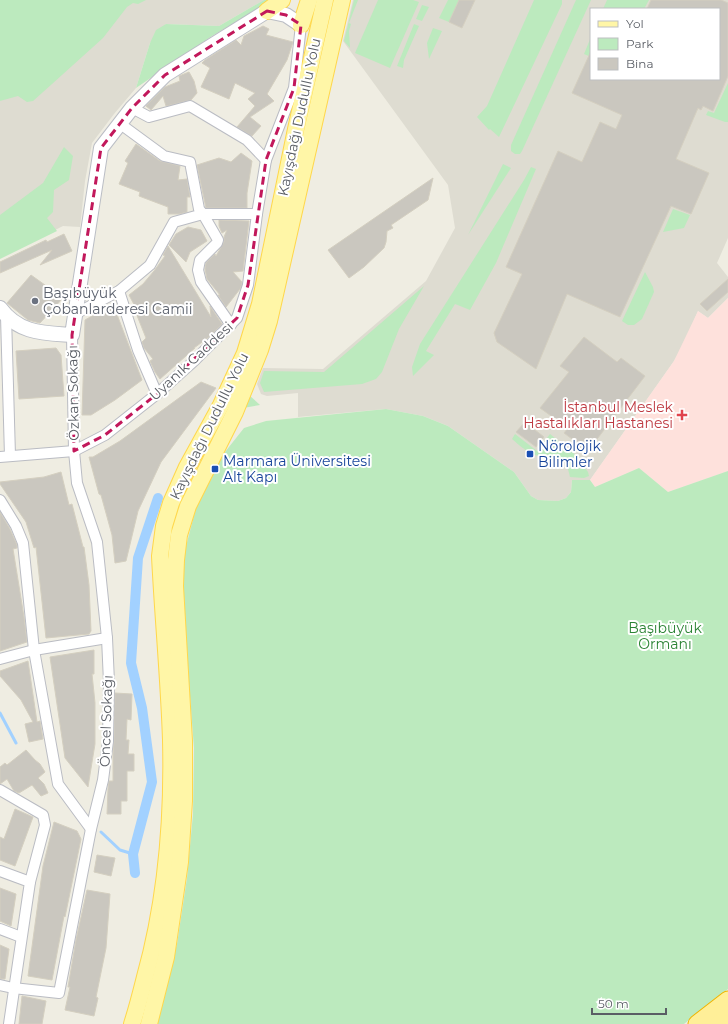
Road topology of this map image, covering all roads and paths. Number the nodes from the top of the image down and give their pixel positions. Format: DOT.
graph roads {
  1 [pos="282,0"];
  2 [pos="309,0"];
  3 [pos="325,0"];
  4 [pos="342,0"];
  5 [pos="267,11"];
  6 [pos="301,24"];
  7 [pos="132,108"];
  8 [pos="119,124"];
  9 [pos="266,160"];
  10 [pos="203,214"];
  11 [pos="257,214"];
  12 [pos="119,291"];
  13 [pos="3,312"];
  14 [pos="75,314"];
  15 [pos="230,325"];
  16 [pos="72,335"];
  17 [pos="157,394"];
  18 [pos="74,451"];
  19 [pos="5,456"];
  20 [pos="0,500"];
  21 [pos="107,638"];
  22 [pos="34,650"];
  23 [pos="0,659"];
  24 [pos="0,790"];
  25 [pos="91,829"];
  26 [pos="0,871"];
  27 [pos="30,882"];
  28 [pos="0,929"];
  29 [pos="21,937"];
  30 [pos="0,985"];
  31 [pos="13,988"];
  32 [pos="728,1000"];
  33 [pos="728,1017"];
  34 [pos="9,1024"];
  35 [pos="132,1024"];
  36 [pos="149,1024"];
  37 [pos="697,1024"];
  38 [pos="719,1024"];
  1 -- 5 [label="main road"];
  2 -- 6 [label="main road"];
  3 -- 35 [label="main road, Kayışdağı Dudullu Yolu"];
  4 -- 36 [label="main road, Kayışdağı Dudullu Yolu"];
  5 -- 6 [label="main road"];
  5 -- 7 [label="main road"];
  6 -- 9 [label="street, Uyanık Caddesi"];
  7 -- 8 [label="main road"];
  7 -- 9 [label="street"];
  8 -- 10 [label="street"];
  8 -- 14 [label="main road"];
  9 -- 11 [label="street, Uyanık Caddesi"];
  10 -- 11 [label="street"];
  10 -- 12 [label="street"];
  10 -- 15 [label="street"];
  11 -- 15 [label="street, Uyanık Caddesi"];
  12 -- 14 [label="street"];
  12 -- 17 [label="street"];
  13 -- 16 [label="main road"];
  13 -- 19 [label="street"];
  14 -- 16 [label="main road"];
  15 -- 17 [label="street, Uyanık Caddesi"];
  16 -- 18 [label="street, Özkan Sokağı"];
  17 -- 18 [label="street, Uyanık Caddesi"];
  18 -- 19 [label="street, Uyanık Caddesi"];
  18 -- 21 [label="street, Öncel Sokağı"];
  20 -- 22 [label="street"];
  21 -- 22 [label="street"];
  21 -- 25 [label="street, Öncel Sokağı"];
  22 -- 23 [label="street"];
  22 -- 25 [label="street"];
  24 -- 27 [label="street"];
  25 -- 31 [label="street, Öncel Sokağı"];
  26 -- 27 [label="street"];
  27 -- 29 [label="street"];
  28 -- 29 [label="street"];
  29 -- 31 [label="street"];
  30 -- 31 [label="street"];
  31 -- 34 [label="street"];
  32 -- 37 [label="highway"];
  33 -- 38 [label="highway"];
}
